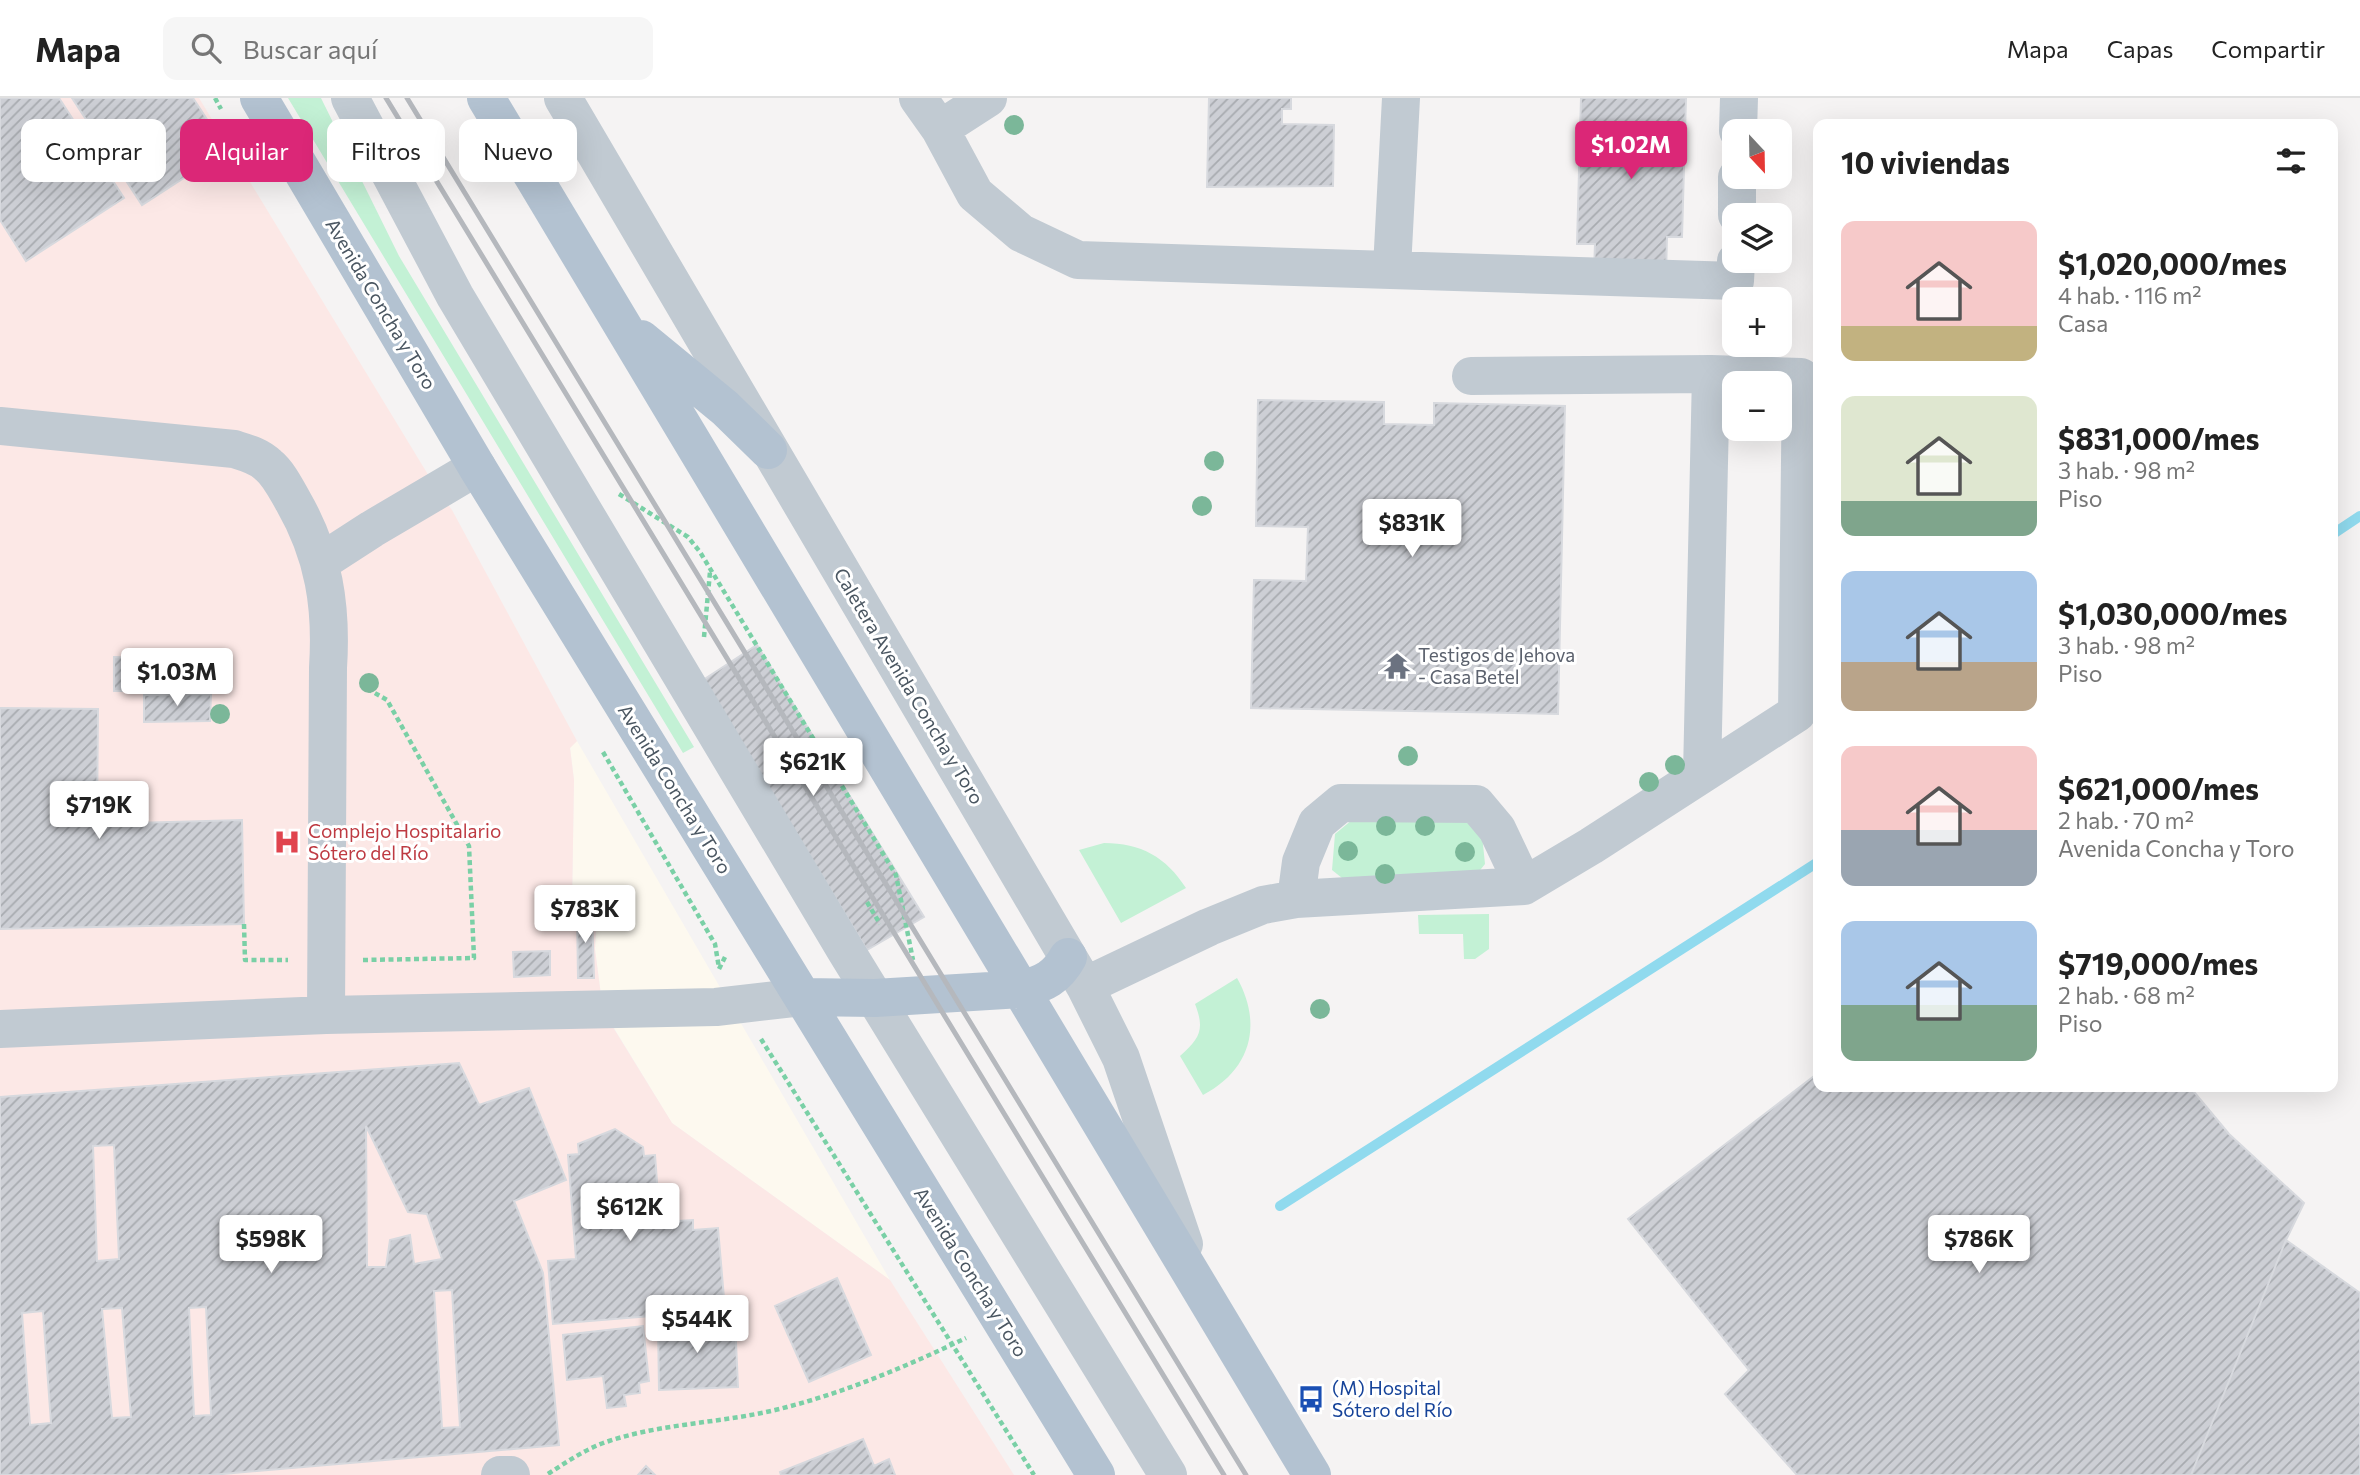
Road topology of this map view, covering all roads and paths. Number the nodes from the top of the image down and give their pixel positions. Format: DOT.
graph roads {
  1 [pos="260,98"];
  2 [pos="350,98"];
  3 [pos="486,98"];
  4 [pos="563,98"];
  5 [pos="918,98"];
  6 [pos="988,98"];
  7 [pos="1401,98"];
  8 [pos="1739,98"];
  9 [pos="1738,119"];
  10 [pos="940,129"];
  11 [pos="1392,268"];
  12 [pos="1735,273"];
  13 [pos="618,320"];
  14 [pos="1711,374"];
  15 [pos="1471,376"];
  16 [pos="0,426"];
  17 [pos="768,450"];
  18 [pos="477,467"];
  19 [pos="321,562"];
  20 [pos="710,571"];
  21 [pos="328,668"];
  22 [pos="1702,774"];
  23 [pos="1524,887"];
  24 [pos="1296,899"];
  25 [pos="867,902"];
  26 [pos="880,924"];
  27 [pos="474,958"];
  28 [pos="1077,971"];
  29 [pos="1022,989"];
  30 [pos="919,995"];
  31 [pos="803,997"];
  32 [pos="875,998"];
  33 [pos="741,1006"];
  34 [pos="327,1015"];
  35 [pos="0,1029"];
  36 [pos="1205,1298"];
  37 [pos="1002,1321"];
  38 [pos="952,1344"];
  39 [pos="500,1475"];
  40 [pos="511,1475"];
  41 [pos="547,1475"];
  42 [pos="1034,1475"];
  43 [pos="1096,1475"];
  44 [pos="1168,1475"];
  45 [pos="1312,1475"];
  1 -- 18 [label="main road, Avenida Concha y Toro"];
  2 -- 32 [label="street"];
  3 -- 13 [label="main road"];
  4 -- 17 [label="street, Caletera Avenida Concha y Toro"];
  5 -- 10 [label="street"];
  6 -- 10 [label="street"];
  7 -- 11 [label="street"];
  8 -- 9 [label="street"];
  10 -- 11 [label="street"];
  11 -- 12 [label="street"];
  13 -- 17 [label="main road"];
  13 -- 29 [label="main road"];
  14 -- 15 [label="street"];
  14 -- 22 [label="street"];
  14 -- 22 [label="street"];
  16 -- 19 [label="street"];
  17 -- 28 [label="street, Caletera Avenida Concha y Toro"];
  18 -- 19 [label="street"];
  18 -- 31 [label="main road, Avenida Concha y Toro"];
  19 -- 21 [label="street"];
  20 -- 30 [label="path"];
  21 -- 27 [label="path"];
  21 -- 34 [label="street"];
  22 -- 23 [label="street"];
  23 -- 24 [label="street"];
  23 -- 24 [label="street"];
  24 -- 28 [label="street"];
  25 -- 26 [label="path"];
  28 -- 29 [label="main road"];
  28 -- 36 [label="street, Caletera Avenida Concha y Toro"];
  29 -- 30 [label="main road"];
  29 -- 36 [label="main road"];
  30 -- 32 [label="main road"];
  31 -- 32 [label="main road"];
  31 -- 33 [label="street"];
  31 -- 37 [label="main road, Avenida Concha y Toro"];
  32 -- 44 [label="street"];
  33 -- 34 [label="street"];
  33 -- 38 [label="path"];
  34 -- 35 [label="street"];
  36 -- 45 [label="main road"];
  37 -- 38 [label="path"];
  37 -- 43 [label="main road, Avenida Concha y Toro"];
  38 -- 41 [label="path"];
  38 -- 42 [label="path"];
  39 -- 40 [label="street"];
}
